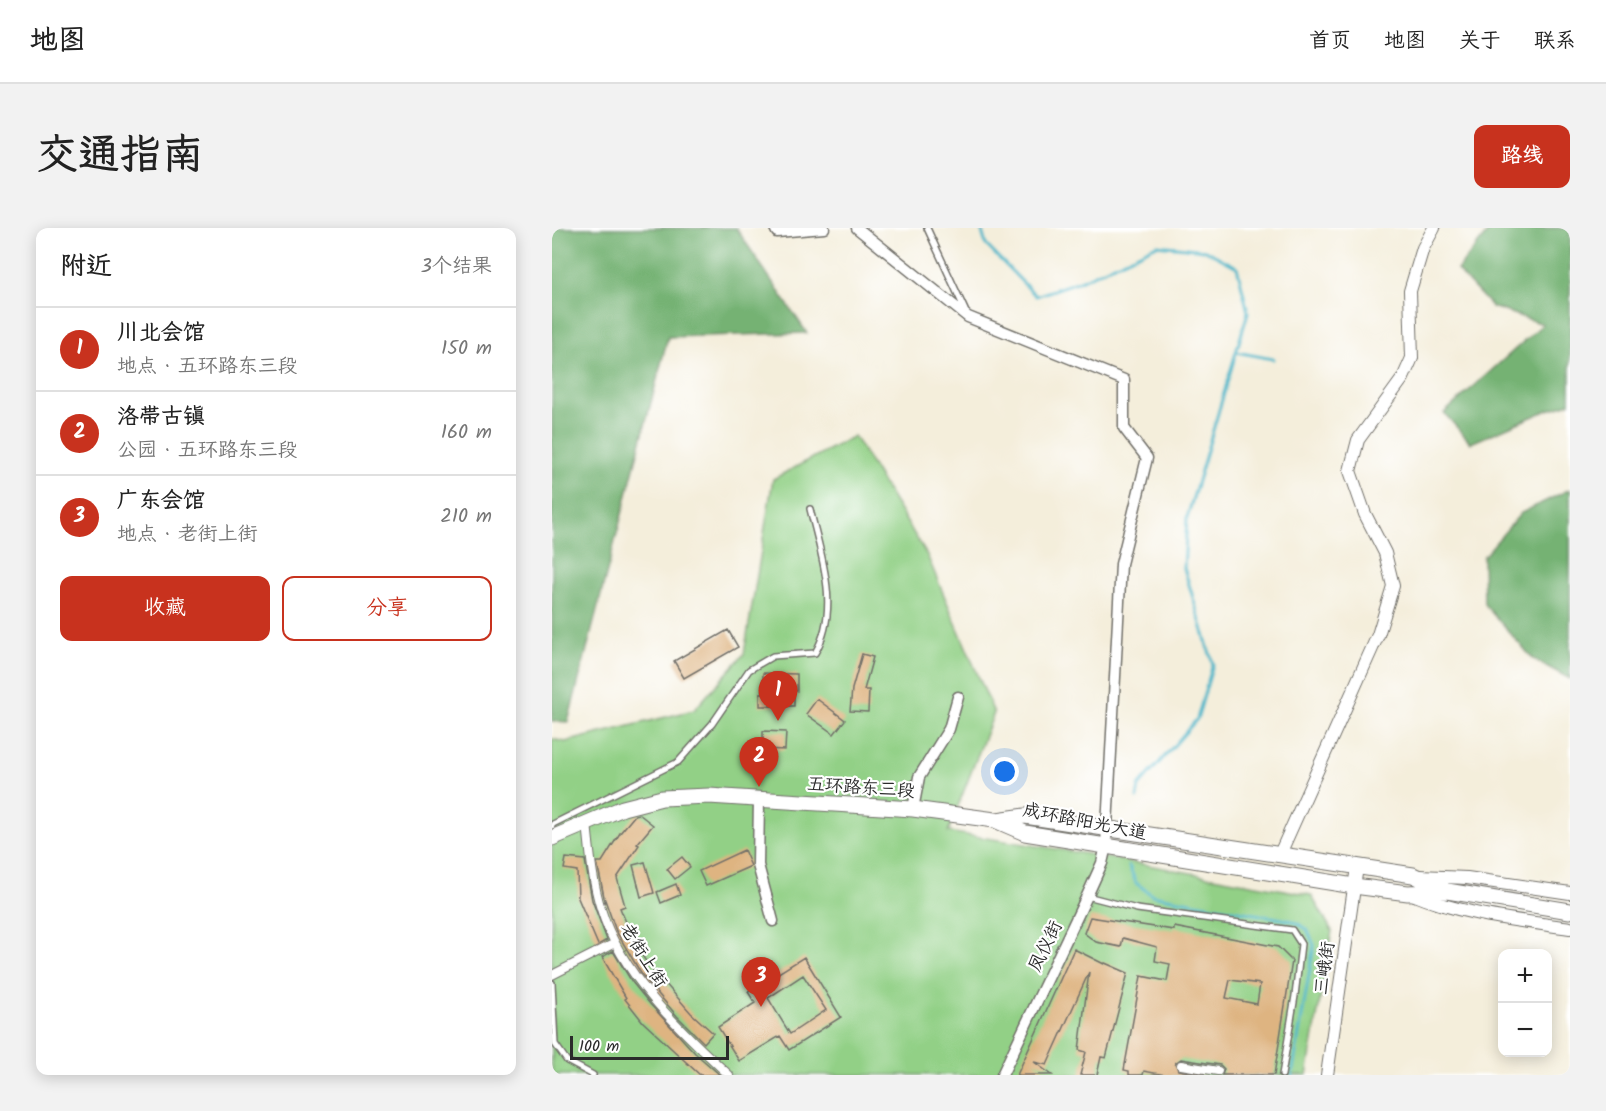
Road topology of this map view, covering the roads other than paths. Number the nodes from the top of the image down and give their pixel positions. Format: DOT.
graph roads {
  1 [pos="775,228"];
  2 [pos="824,228"];
  3 [pos="858,228"];
  4 [pos="927,228"];
  5 [pos="1434,228"];
  6 [pos="968,317"];
  7 [pos="810,509"];
  8 [pos="958,697"];
  9 [pos="759,798"];
  10 [pos="913,809"];
  11 [pos="995,820"];
  12 [pos="587,822"];
  13 [pos="552,826"];
  14 [pos="1107,829"];
  15 [pos="552,838"];
  16 [pos="1106,846"];
  17 [pos="1280,856"];
  18 [pos="1357,867"];
  19 [pos="1413,875"];
  20 [pos="1354,886"];
  21 [pos="1448,891"];
  22 [pos="1408,892"];
  23 [pos="1570,893"];
  24 [pos="1087,896"];
  25 [pos="1570,911"];
  26 [pos="773,921"];
  27 [pos="1570,928"];
  28 [pos="615,943"];
  29 [pos="552,975"];
  30 [pos="552,983"];
  31 [pos="1181,1065"];
  32 [pos="1218,1071"];
  33 [pos="593,1075"];
  34 [pos="729,1075"];
  35 [pos="1002,1075"];
  36 [pos="1282,1075"];
  37 [pos="1327,1075"];
  1 -- 2 [label="street"];
  3 -- 6 [label="street"];
  4 -- 6 [label="lane"];
  5 -- 17 [label="street"];
  6 -- 14 [label="street, 凤仪街"];
  7 -- 13 [label="lane"];
  8 -- 10 [label="street"];
  9 -- 10 [label="main road, 五环路东三段"];
  9 -- 12 [label="main road, 五环路东三段"];
  9 -- 26 [label="street"];
  10 -- 11 [label="main road, 五环路东三段"];
  11 -- 14 [label="main road, 成环路阳光大道"];
  11 -- 16 [label="main road, 成环路阳光大道"];
  12 -- 15 [label="main road, 五环路东三段"];
  12 -- 28 [label="street, 老街上街"];
  14 -- 16 [label="street, 凤仪街"];
  14 -- 17 [label="main road, 成环路阳光大道"];
  16 -- 20 [label="main road, 成环路阳光大道"];
  16 -- 24 [label="street, 凤仪街"];
  17 -- 18 [label="main road, 成环路阳光大道"];
  18 -- 19 [label="main road, 成环路阳光大道"];
  18 -- 20 [label="street, 三峨街"];
  19 -- 21 [label="main road, 成环路阳光大道"];
  19 -- 23 [label="street"];
  20 -- 22 [label="main road, 成环路阳光大道"];
  20 -- 37 [label="street, 三峨街"];
  21 -- 22 [label="main road, 成环路阳光大道"];
  21 -- 25 [label="main road, 成环路阳光大道"];
  22 -- 27 [label="street"];
  24 -- 35 [label="street, 凤仪街"];
  24 -- 36 [label="lane"];
  28 -- 29 [label="street"];
  28 -- 34 [label="street, 老街上街"];
  30 -- 33 [label="lane"];
  31 -- 32 [label="street"];
}
